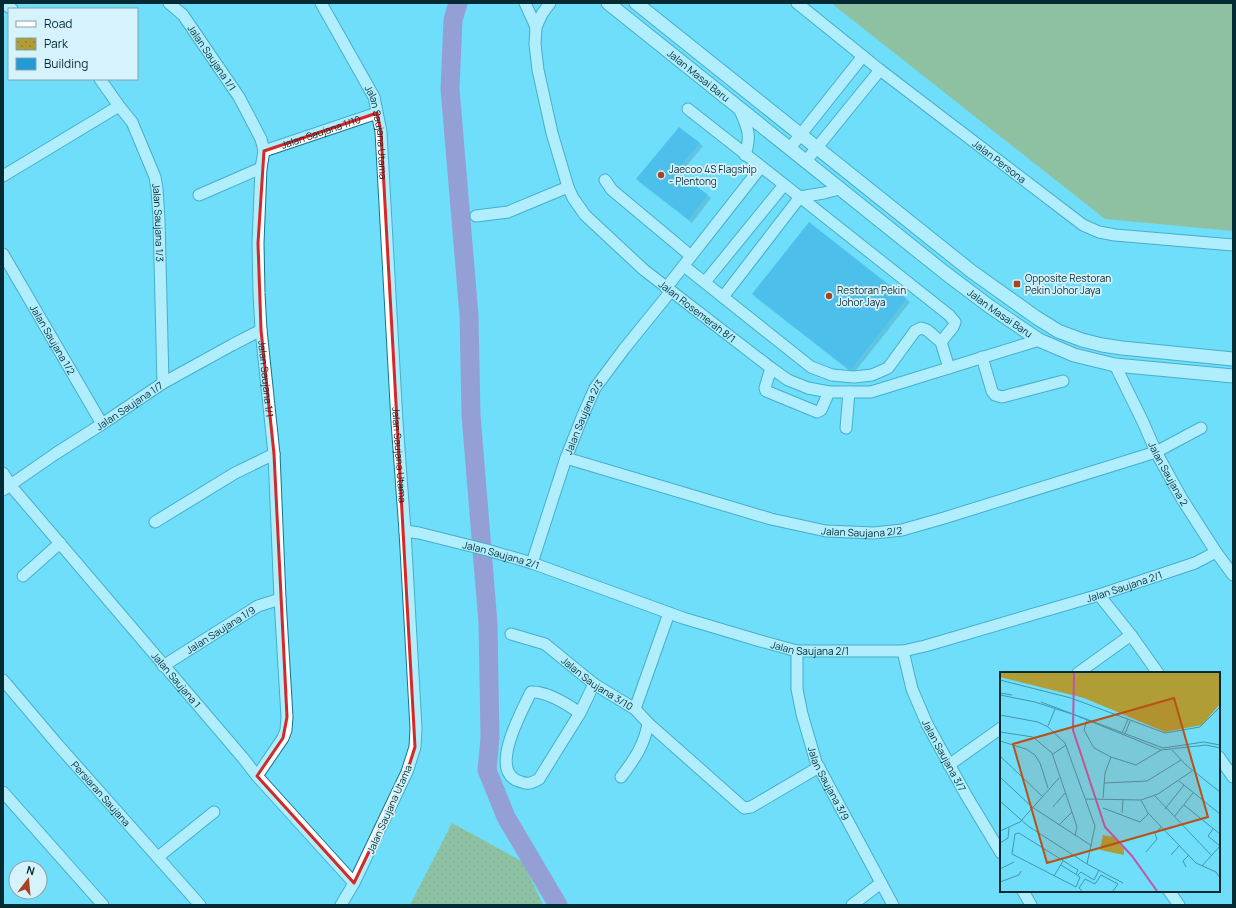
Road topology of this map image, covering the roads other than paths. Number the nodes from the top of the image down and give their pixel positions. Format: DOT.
graph roads {
  1 [pos="169,3"];
  2 [pos="321,3"];
  3 [pos="525,3"];
  4 [pos="550,3"];
  5 [pos="608,3"];
  6 [pos="636,3"];
  7 [pos="797,3"];
  8 [pos="536,27"];
  9 [pos="863,56"];
  10 [pos="880,70"];
  11 [pos="101,80"];
  12 [pos="119,106"];
  13 [pos="739,107"];
  14 [pos="688,109"];
  15 [pos="377,113"];
  16 [pos="800,135"];
  17 [pos="790,148"];
  18 [pos="817,149"];
  19 [pos="264,151"];
  20 [pos="746,155"];
  21 [pos="806,161"];
  22 [pos="761,167"];
  23 [pos="261,168"];
  24 [pos="3,176"];
  25 [pos="606,180"];
  26 [pos="784,184"];
  27 [pos="568,187"];
  28 [pos="840,189"];
  29 [pos="199,194"];
  30 [pos="800,197"];
  31 [pos="476,216"];
  32 [pos="1233,245"];
  33 [pos="3,254"];
  34 [pos="691,256"];
  35 [pos="684,266"];
  36 [pos="705,282"];
  37 [pos="668,290"];
  38 [pos="723,297"];
  39 [pos="261,330"];
  40 [pos="1039,340"];
  41 [pos="941,342"];
  42 [pos="982,357"];
  43 [pos="1233,359"];
  44 [pos="1115,364"];
  45 [pos="771,368"];
  46 [pos="948,368"];
  47 [pos="1233,376"];
  48 [pos="1063,381"];
  49 [pos="163,383"];
  50 [pos="829,392"];
  51 [pos="849,392"];
  52 [pos="102,424"];
  53 [pos="846,428"];
  54 [pos="1201,428"];
  55 [pos="1156,452"];
  56 [pos="274,454"];
  57 [pos="566,458"];
  58 [pos="3,473"];
  59 [pos="7,488"];
  60 [pos="155,522"];
  61 [pos="405,531"];
  62 [pos="60,543"];
  63 [pos="1216,552"];
  64 [pos="532,563"];
  65 [pos="1233,575"];
  66 [pos="23,576"];
  67 [pos="1099,595"];
  68 [pos="280,599"];
  69 [pos="669,613"];
  70 [pos="511,634"];
  71 [pos="1131,635"];
  72 [pos="797,651"];
  73 [pos="903,651"];
  74 [pos="163,666"];
  75 [pos="1079,672"];
  76 [pos="1157,672"];
  77 [pos="3,680"];
  78 [pos="594,684"];
  79 [pos="635,709"];
  80 [pos="580,712"];
  81 [pos="648,723"];
  82 [pos="1000,729"];
  83 [pos="1220,758"];
  84 [pos="949,765"];
  85 [pos="819,767"];
  86 [pos="262,769"];
  87 [pos="621,777"];
  88 [pos="1233,777"];
  89 [pos="3,792"];
  90 [pos="214,812"];
  91 [pos="997,838"];
  92 [pos="1000,849"];
  93 [pos="158,857"];
  94 [pos="349,877"];
  95 [pos="881,883"];
  96 [pos="1024,892"];
  97 [pos="1170,892"];
  98 [pos="103,905"];
  99 [pos="200,905"];
  100 [pos="341,905"];
  101 [pos="852,905"];
  102 [pos="893,905"];
  103 [pos="1031,905"];
  104 [pos="1179,905"];
  1 -- 19 [label="street, Jalan Saujana 1/1"];
  2 -- 15 [label="street, Jalan Saujana Utama"];
  3 -- 8 [label="street"];
  4 -- 8 [label="street, Jalan Rosemerah 8/1"];
  5 -- 13 [label="main road, Jalan Masai Baru"];
  6 -- 16 [label="main road, Jalan Masai Baru"];
  7 -- 9 [label="street, Jalan Persona"];
  8 -- 27 [label="street, Jalan Rosemerah 8/1"];
  9 -- 10 [label="street, Jalan Persona"];
  9 -- 16 [label="street"];
  10 -- 18 [label="street"];
  10 -- 32 [label="street, Jalan Persona"];
  11 -- 12 [label="street, Jalan Saujana 1/3"];
  12 -- 24 [label="street"];
  12 -- 49 [label="street, Jalan Saujana 1/3"];
  13 -- 17 [label="main road, Jalan Masai Baru"];
  13 -- 20 [label="street"];
  14 -- 20 [label="street"];
  15 -- 19 [label="street, Jalan Saujana 1/10"];
  15 -- 61 [label="street, Jalan Saujana Utama"];
  16 -- 17 [label="street"];
  16 -- 18 [label="main road, Jalan Masai Baru"];
  17 -- 21 [label="main road, Jalan Masai Baru"];
  18 -- 21 [label="street"];
  18 -- 43 [label="main road, Jalan Masai Baru"];
  19 -- 23 [label="street, Jalan Saujana 1/1"];
  20 -- 22 [label="street"];
  21 -- 28 [label="main road, Jalan Masai Baru"];
  22 -- 26 [label="street"];
  22 -- 34 [label="street, Jalan Saujana 2/3"];
  23 -- 29 [label="street"];
  23 -- 39 [label="street, Jalan Saujana 1/1"];
  25 -- 34 [label="street"];
  26 -- 30 [label="street"];
  26 -- 36 [label="street"];
  27 -- 31 [label="street"];
  27 -- 37 [label="street, Jalan Rosemerah 8/1"];
  28 -- 30 [label="street"];
  28 -- 40 [label="main road, Jalan Masai Baru"];
  30 -- 38 [label="street"];
  30 -- 41 [label="street"];
  33 -- 52 [label="street, Jalan Saujana 1/2"];
  34 -- 35 [label="street, Jalan Saujana 2/3"];
  35 -- 36 [label="street"];
  35 -- 37 [label="street, Jalan Saujana 2/3"];
  36 -- 38 [label="street"];
  37 -- 45 [label="street, Jalan Rosemerah 8/1"];
  37 -- 57 [label="street, Jalan Saujana 2/3"];
  38 -- 41 [label="street"];
  39 -- 49 [label="street, Jalan Saujana 1/7"];
  39 -- 56 [label="street, Jalan Saujana 1/1"];
  40 -- 42 [label="street, Jalan Rosemerah 8/1"];
  40 -- 44 [label="main road, Jalan Masai Baru"];
  41 -- 46 [label="street"];
  42 -- 46 [label="street, Jalan Rosemerah 8/1"];
  42 -- 48 [label="street"];
  44 -- 47 [label="main road, Jalan Masai Baru"];
  44 -- 55 [label="street, Jalan Saujana 2"];
  45 -- 50 [label="street, Jalan Rosemerah 8/1"];
  45 -- 50 [label="street"];
  46 -- 51 [label="street, Jalan Rosemerah 8/1"];
  49 -- 52 [label="street, Jalan Saujana 1/7"];
  50 -- 51 [label="street, Jalan Rosemerah 8/1"];
  51 -- 53 [label="street"];
  52 -- 59 [label="street, Jalan Saujana 1/7"];
  54 -- 55 [label="street, Jalan Saujana 2/2"];
  55 -- 57 [label="street, Jalan Saujana 2/2"];
  55 -- 63 [label="street, Jalan Saujana 2"];
  56 -- 60 [label="street"];
  56 -- 68 [label="street, Jalan Saujana 1/1"];
  57 -- 64 [label="street, Jalan Saujana 2/3"];
  58 -- 59 [label="street, Jalan Saujana 1"];
  59 -- 62 [label="street, Jalan Saujana 1"];
  61 -- 64 [label="street, Jalan Saujana 2/1"];
  61 -- 94 [label="street, Jalan Saujana Utama"];
  62 -- 66 [label="street"];
  62 -- 74 [label="street, Jalan Saujana 1"];
  63 -- 65 [label="street, Jalan Saujana 2"];
  63 -- 67 [label="street, Jalan Saujana 2/1"];
  64 -- 69 [label="street, Jalan Saujana 2/1"];
  67 -- 71 [label="street"];
  67 -- 73 [label="street, Jalan Saujana 2/1"];
  68 -- 74 [label="street, Jalan Saujana 1/9"];
  68 -- 86 [label="street, Jalan Saujana 1/1"];
  69 -- 72 [label="street, Jalan Saujana 2/1"];
  69 -- 79 [label="street, Jalan Saujana 3/10"];
  70 -- 78 [label="street, Jalan Saujana 3/10"];
  71 -- 75 [label="street"];
  71 -- 76 [label="street"];
  72 -- 73 [label="street, Jalan Saujana 2/1"];
  72 -- 85 [label="street, Jalan Saujana 3/9"];
  73 -- 84 [label="street, Jalan Saujana 3/7"];
  74 -- 86 [label="street, Jalan Saujana 1"];
  77 -- 93 [label="street, Persiaran Saujana"];
  78 -- 79 [label="street, Jalan Saujana 3/10"];
  78 -- 80 [label="street"];
  79 -- 81 [label="street"];
  80 -- 80 [label="street"];
  81 -- 85 [label="street"];
  81 -- 87 [label="street"];
  82 -- 84 [label="street"];
  83 -- 88 [label="street"];
  84 -- 91 [label="street, Jalan Saujana 3/7"];
  85 -- 95 [label="street, Jalan Saujana 3/9"];
  86 -- 94 [label="street, Jalan Saujana 1"];
  89 -- 98 [label="street"];
  90 -- 93 [label="street"];
  91 -- 92 [label="street, Jalan Saujana 3/7"];
  93 -- 99 [label="street, Persiaran Saujana"];
  94 -- 100 [label="street, Jalan Saujana Utama"];
  95 -- 101 [label="street"];
  95 -- 102 [label="street, Jalan Saujana 3/9"];
  96 -- 103 [label="street"];
  97 -- 104 [label="street"];
}
